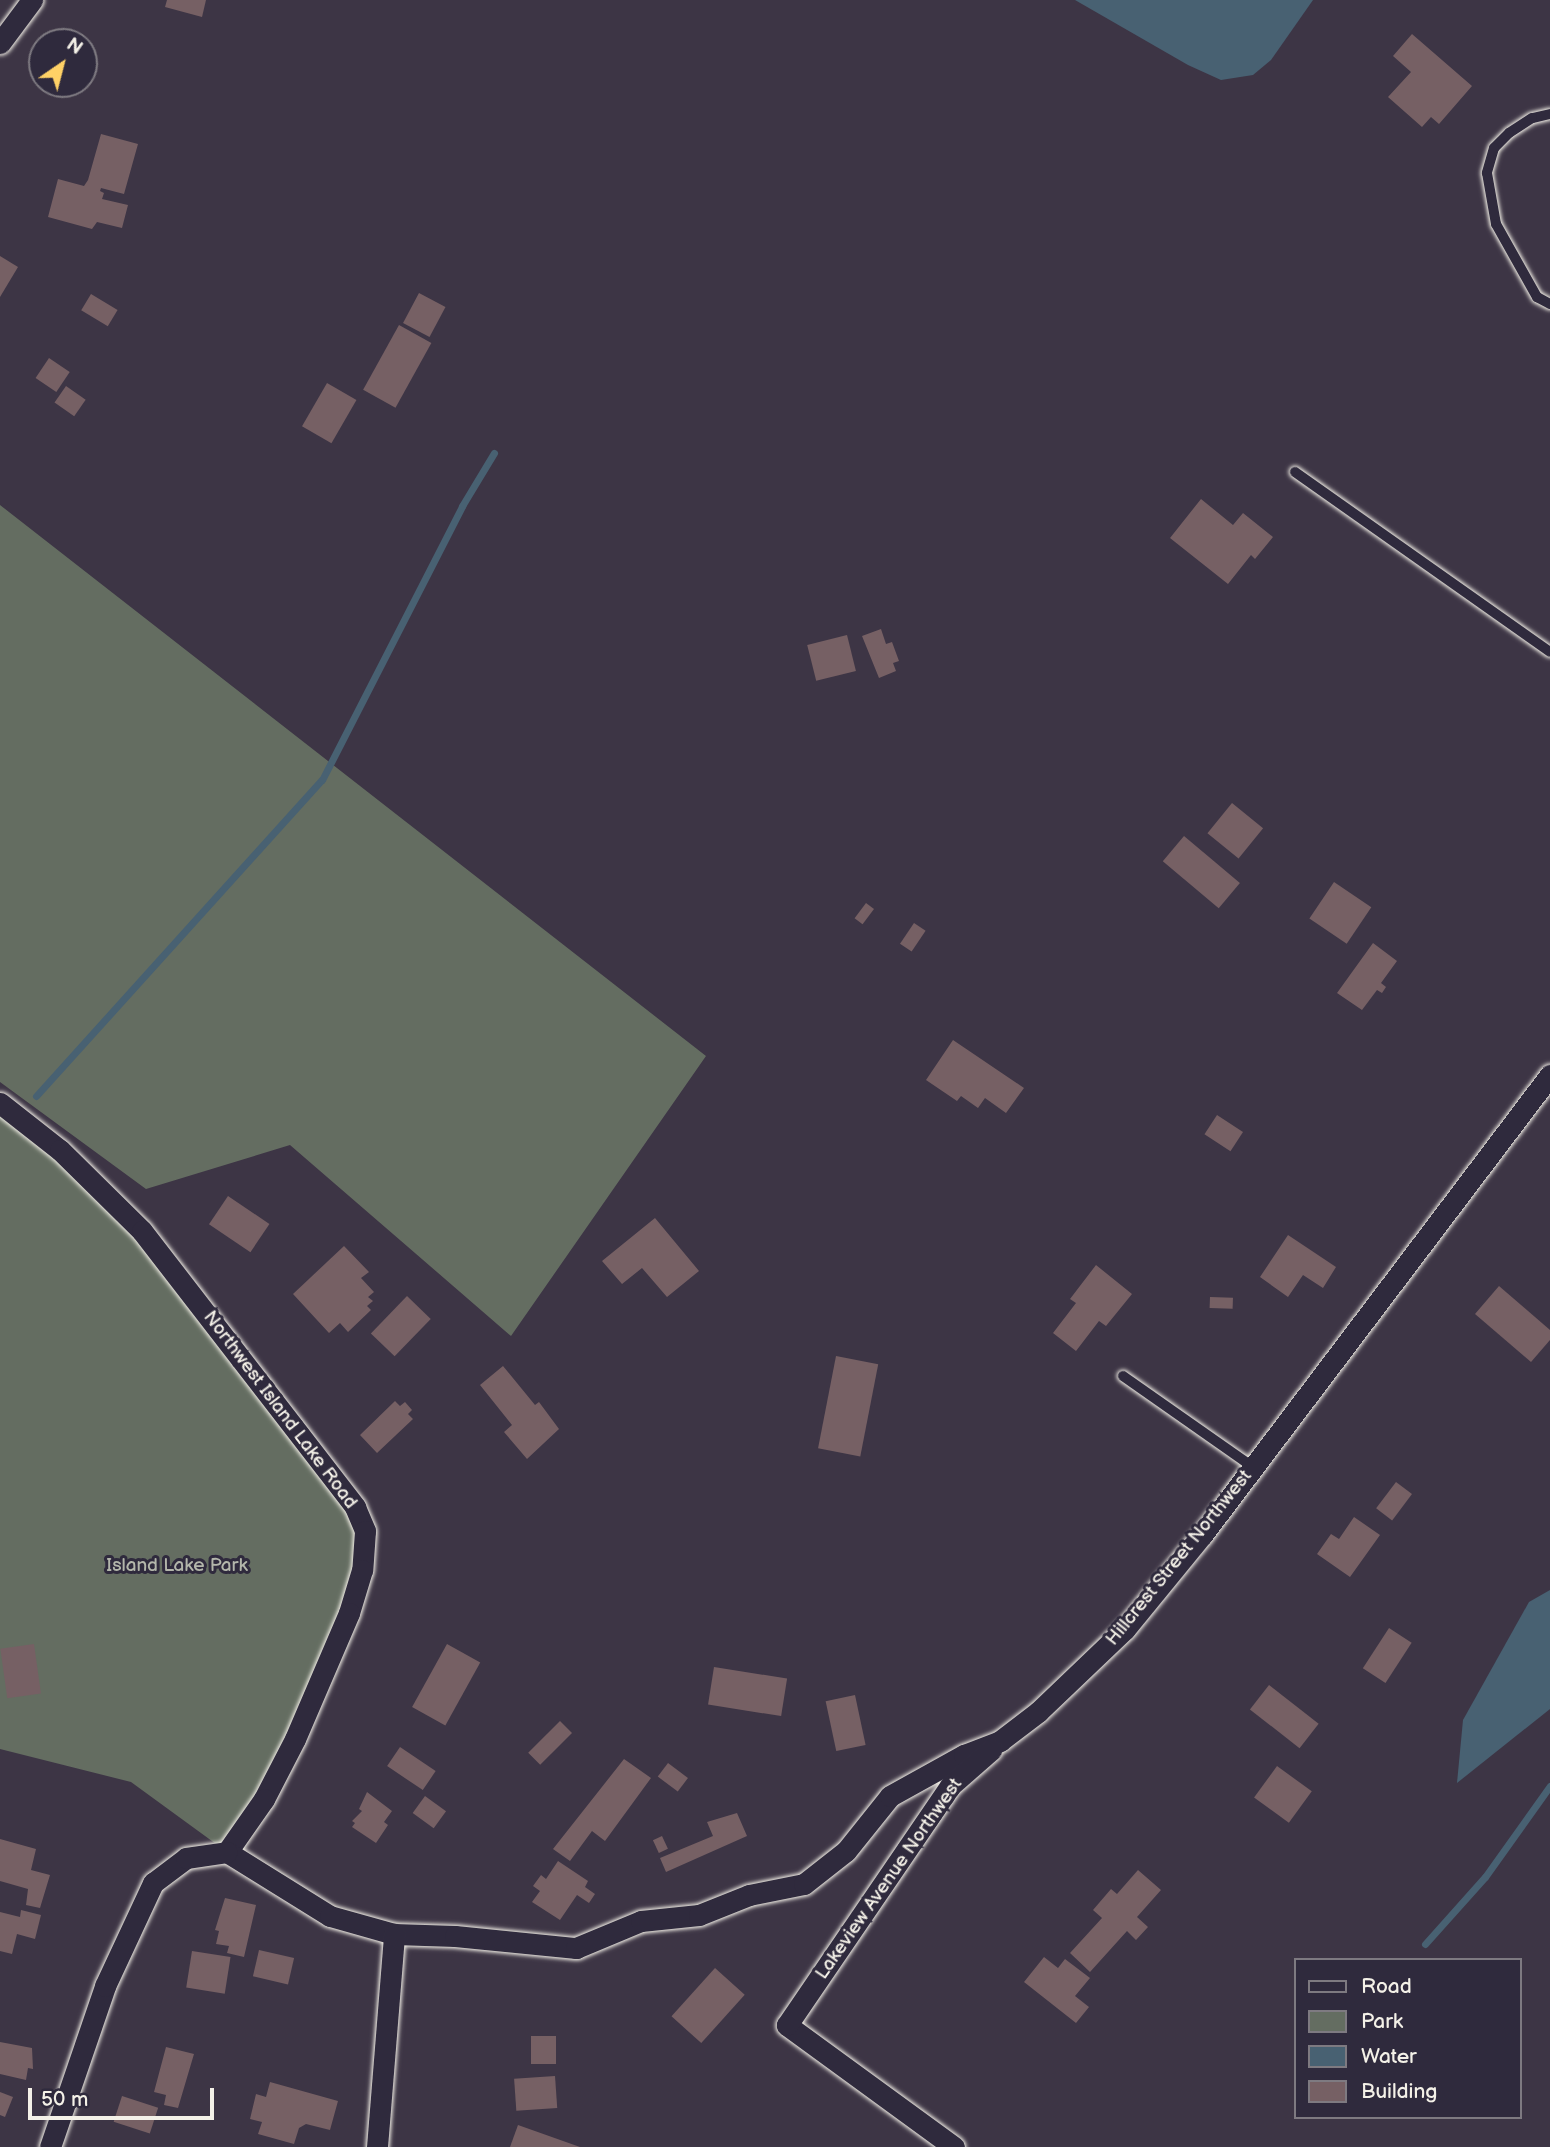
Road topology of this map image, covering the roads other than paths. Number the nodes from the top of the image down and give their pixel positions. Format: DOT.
graph roads {
  1 [pos="32,0"];
  2 [pos="0,43"];
  3 [pos="1550,114"];
  4 [pos="1550,304"];
  5 [pos="1295,472"];
  6 [pos="1550,652"];
  7 [pos="1550,1075"];
  8 [pos="0,1103"];
  9 [pos="1123,1376"];
  10 [pos="1253,1467"];
  11 [pos="1000,1741"];
  12 [pos="227,1853"];
  13 [pos="394,1934"];
  14 [pos="50,2147"];
  15 [pos="377,2147"];
  16 [pos="954,2147"];
  1 -- 2 [label="street"];
  3 -- 4 [label="lane"];
  5 -- 6 [label="lane"];
  7 -- 10 [label="street, Hillcrest Street Northwest"];
  8 -- 12 [label="street, Northwest Island Lake Road"];
  9 -- 10 [label="lane"];
  10 -- 11 [label="street, Hillcrest Street Northwest"];
  11 -- 13 [label="street, Hillcrest Street Northwest"];
  11 -- 16 [label="street, Lakeview Avenue Northwest"];
  12 -- 13 [label="street, Hillcrest Street Northwest"];
  12 -- 14 [label="street"];
  13 -- 15 [label="street"];
}
